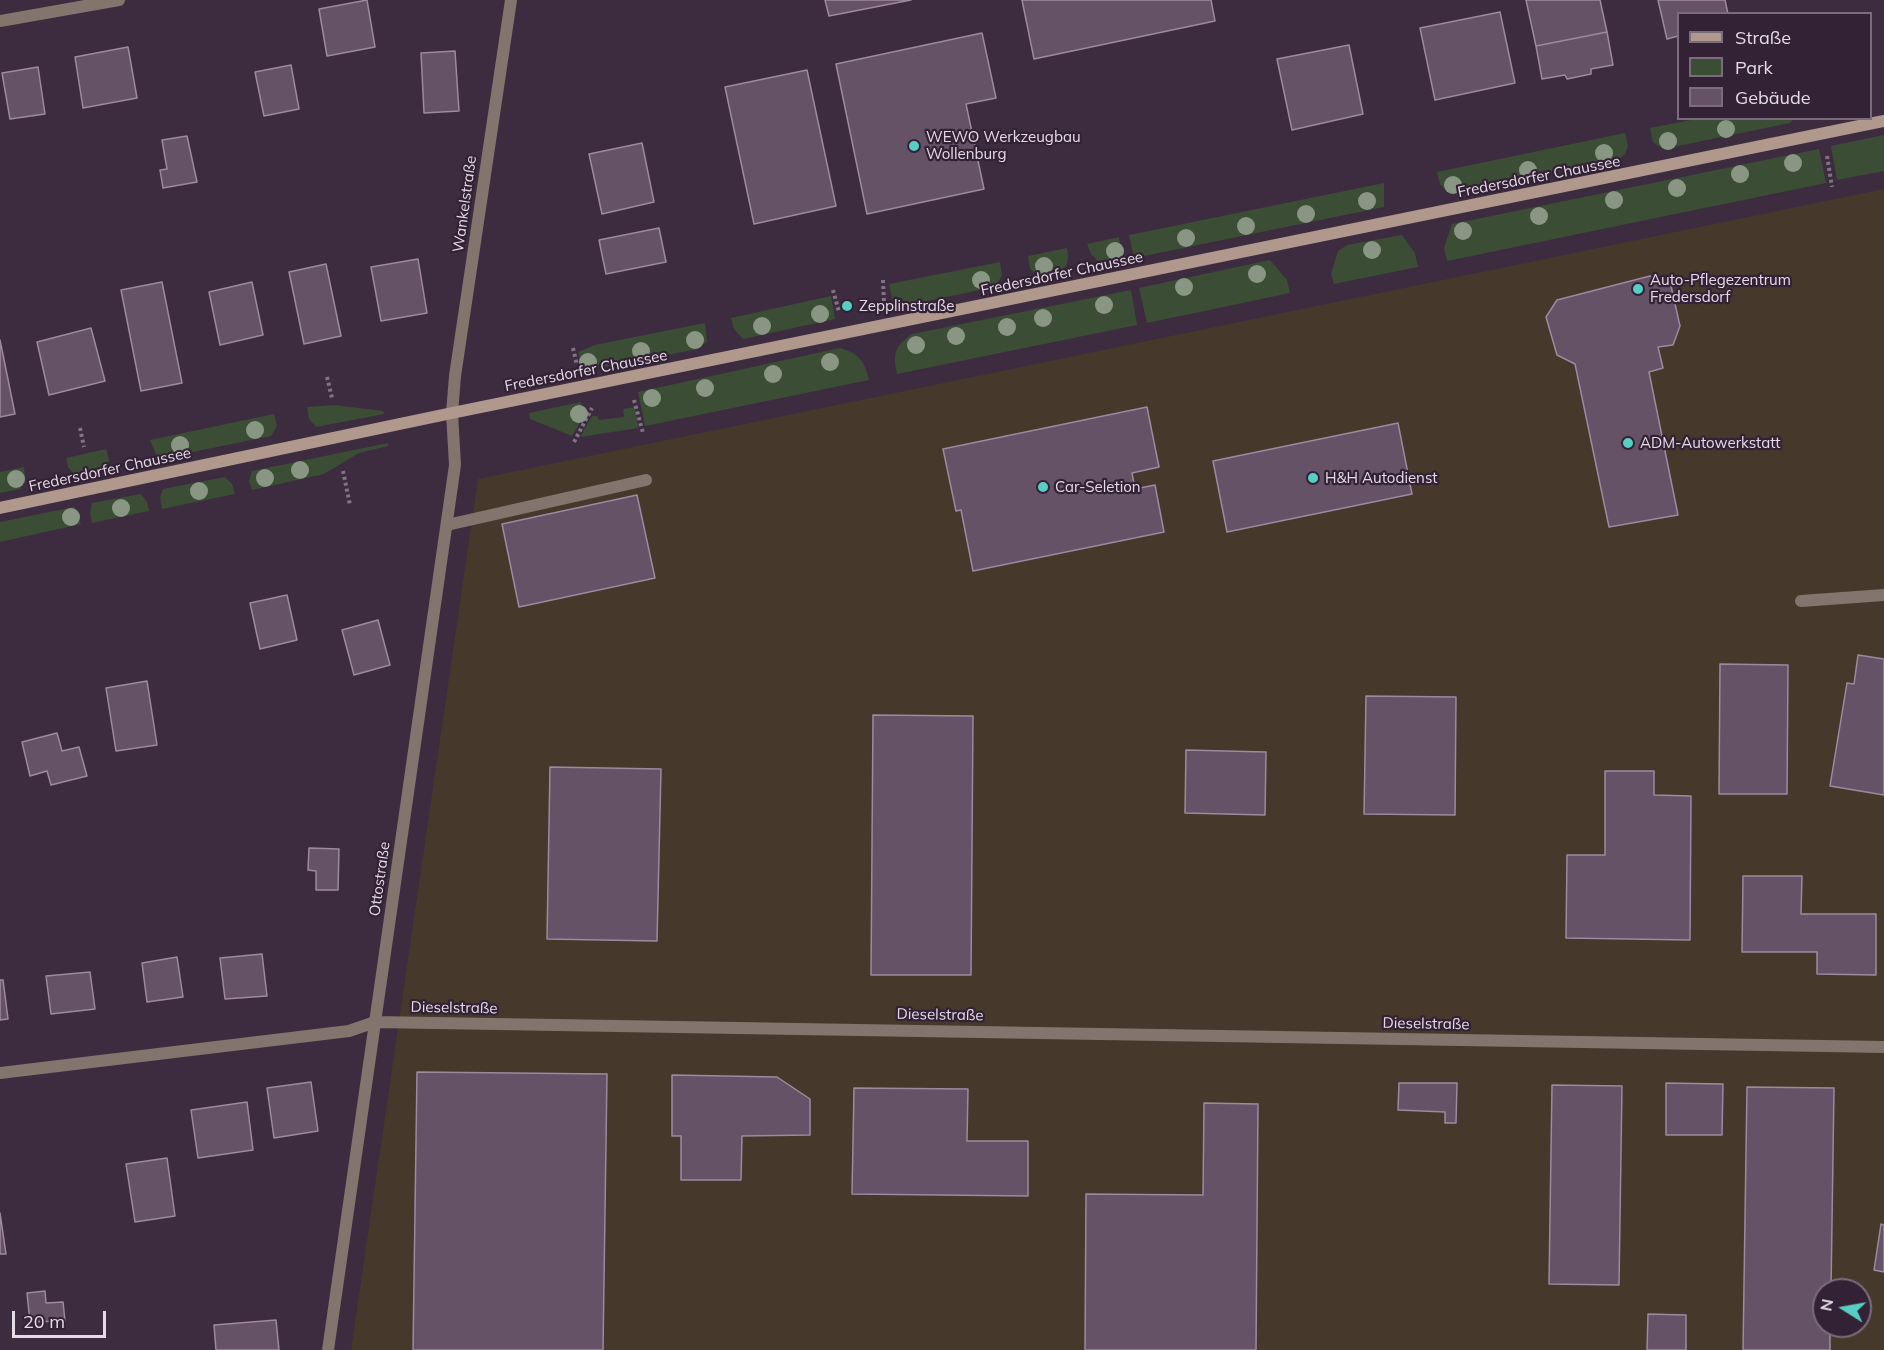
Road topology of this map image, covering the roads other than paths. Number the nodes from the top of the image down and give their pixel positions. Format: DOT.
graph roads {
  1 [pos="119,0"];
  2 [pos="511,0"];
  3 [pos="0,21"];
  4 [pos="1884,121"];
  5 [pos="452,413"];
  6 [pos="646,480"];
  7 [pos="0,508"];
  8 [pos="447,525"];
  9 [pos="1884,595"];
  10 [pos="1801,601"];
  11 [pos="375,1022"];
  12 [pos="1884,1047"];
  13 [pos="0,1073"];
  14 [pos="328,1350"];
  1 -- 3 [label="street"];
  2 -- 5 [label="street, Wankelstraße"];
  4 -- 5 [label="main road, Fredersdorfer Chaussee"];
  5 -- 7 [label="main road, Fredersdorfer Chaussee"];
  5 -- 8 [label="street, Ottostraße"];
  6 -- 8 [label="street"];
  8 -- 11 [label="street, Ottostraße"];
  9 -- 10 [label="street"];
  11 -- 12 [label="street, Dieselstraße"];
  11 -- 13 [label="street, Dieselstraße"];
  11 -- 14 [label="street, Ottostraße"];
}
